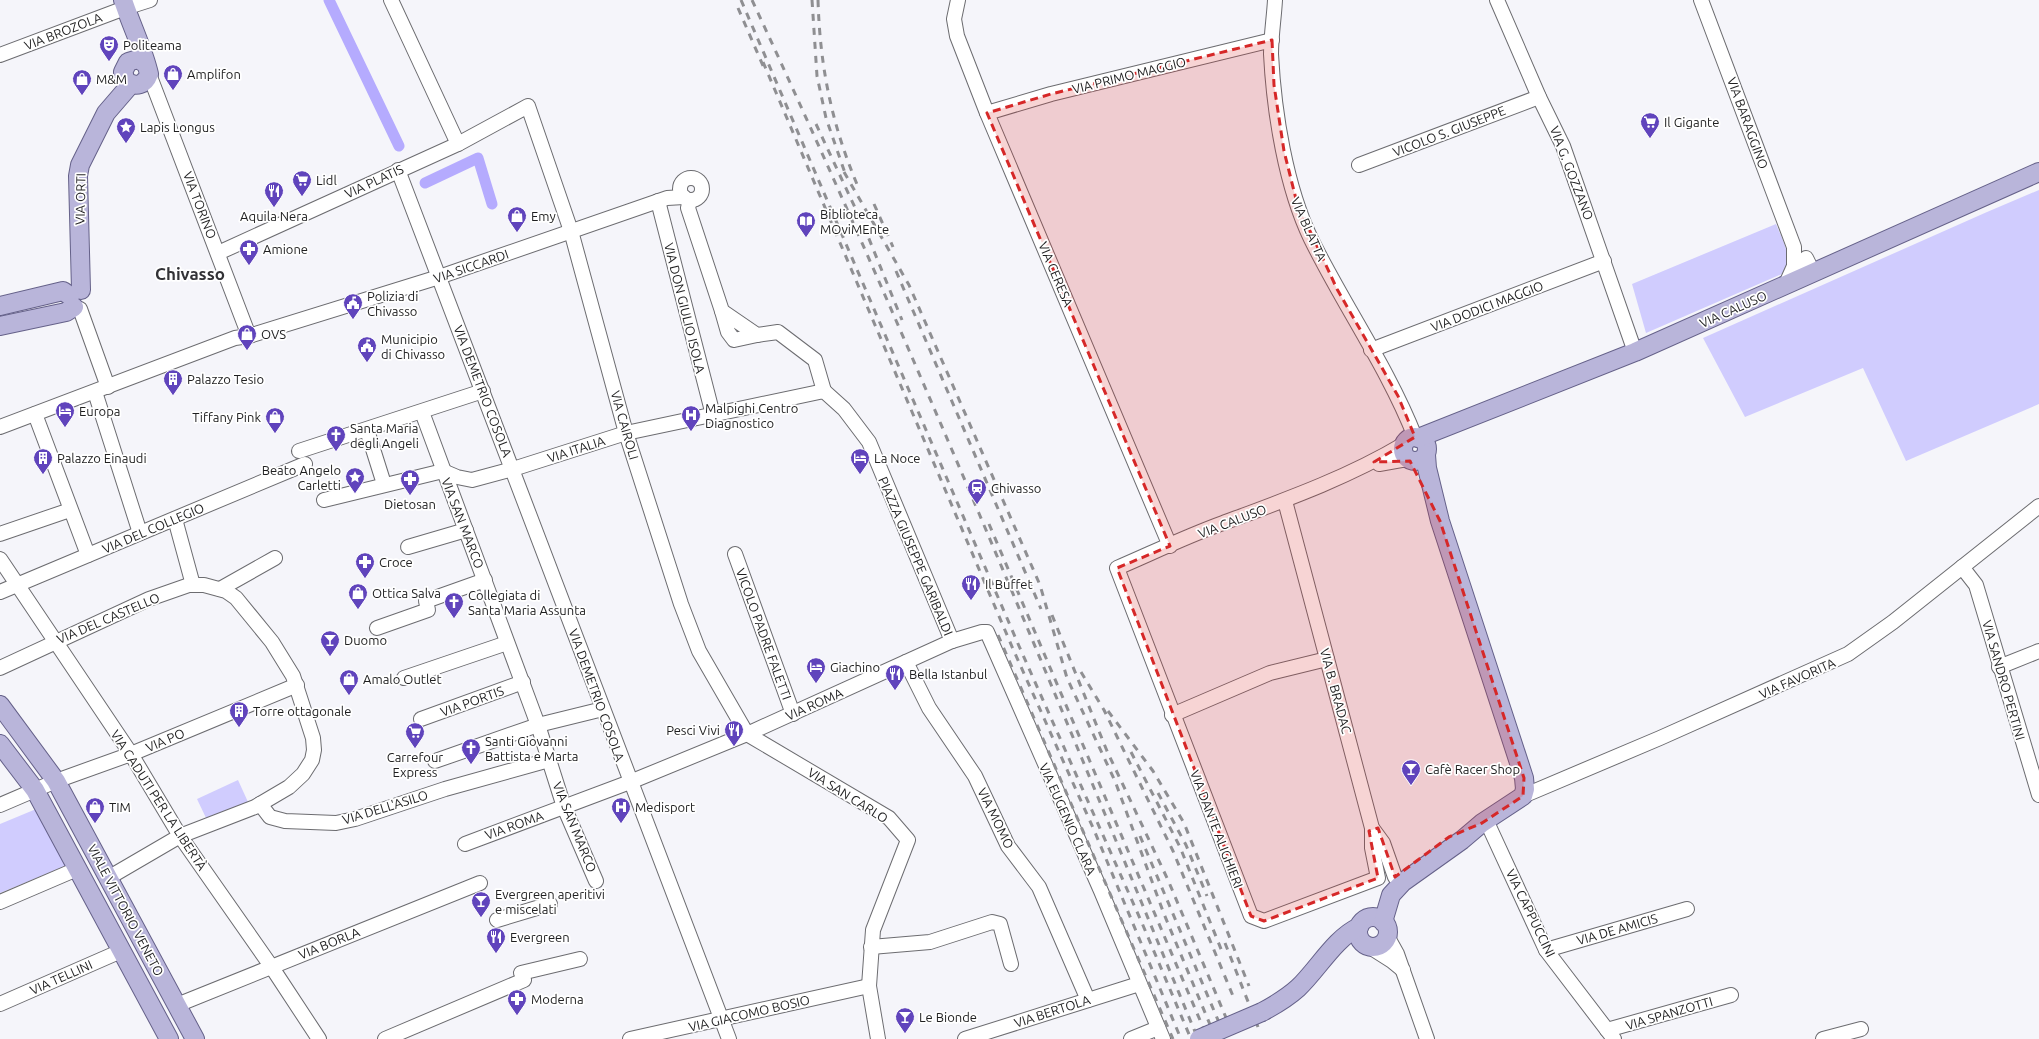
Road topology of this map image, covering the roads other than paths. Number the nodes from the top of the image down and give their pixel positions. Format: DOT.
graph roads {
  1 [pos="150,0"];
  2 [pos="391,0"];
  3 [pos="958,0"];
  4 [pos="1275,0"];
  5 [pos="1496,0"];
  6 [pos="1701,0"];
  7 [pos="124,4"];
  8 [pos="134,32"];
  9 [pos="1272,40"];
  10 [pos="0,55"];
  11 [pos="148,69"];
  12 [pos="127,73"];
  13 [pos="1539,98"];
  14 [pos="528,106"];
  15 [pos="987,113"];
  16 [pos="458,144"];
  17 [pos="1359,165"];
  18 [pos="398,170"];
  19 [pos="2039,172"];
  20 [pos="2039,176"];
  21 [pos="2012,184"];
  22 [pos="663,199"];
  23 [pos="570,231"];
  24 [pos="218,253"];
  25 [pos="1801,259"];
  26 [pos="1604,261"];
  27 [pos="439,277"];
  28 [pos="76,301"];
  29 [pos="0,306"];
  30 [pos="0,326"];
  31 [pos="249,336"];
  32 [pos="1371,350"];
  33 [pos="1635,352"];
  34 [pos="102,389"];
  35 [pos="483,391"];
  36 [pos="824,391"];
  37 [pos="422,412"];
  38 [pos="35,414"];
  39 [pos="713,415"];
  40 [pos="0,427"];
  41 [pos="367,430"];
  42 [pos="626,433"];
  43 [pos="1415,449"];
  44 [pos="299,451"];
  45 [pos="306,464"];
  46 [pos="513,469"];
  47 [pos="443,471"];
  48 [pos="384,484"];
  49 [pos="324,500"];
  50 [pos="1285,501"];
  51 [pos="2039,506"];
  52 [pos="70,510"];
  53 [pos="175,519"];
  54 [pos="466,530"];
  55 [pos="140,533"];
  56 [pos="0,534"];
  57 [pos="1170,546"];
  58 [pos="408,547"];
  59 [pos="735,554"];
  60 [pos="88,555"];
  61 [pos="275,558"];
  62 [pos="0,559"];
  63 [pos="1962,567"];
  64 [pos="1117,568"];
  65 [pos="485,580"];
  66 [pos="17,584"];
  67 [pos="193,585"];
  68 [pos="220,588"];
  69 [pos="0,592"];
  70 [pos="377,628"];
  71 [pos="54,641"];
  72 [pos="952,641"];
  73 [pos="507,643"];
  74 [pos="2039,651"];
  75 [pos="1327,659"];
  76 [pos="906,662"];
  77 [pos="1999,667"];
  78 [pos="0,668"];
  79 [pos="404,678"];
  80 [pos="523,682"];
  81 [pos="297,685"];
  82 [pos="0,705"];
  83 [pos="603,709"];
  84 [pos="793,714"];
  85 [pos="1172,715"];
  86 [pos="421,719"];
  87 [pos="538,725"];
  88 [pos="747,734"];
  89 [pos="0,744"];
  90 [pos="131,754"];
  91 [pos="549,760"];
  92 [pos="435,761"];
  93 [pos="56,781"];
  94 [pos="630,782"];
  95 [pos="35,790"];
  96 [pos="2039,795"];
  97 [pos="1523,796"];
  98 [pos="260,804"];
  99 [pos="0,805"];
  100 [pos="564,807"];
  101 [pos="1484,821"];
  102 [pos="1372,828"];
  103 [pos="180,836"];
  104 [pos="465,844"];
  105 [pos="78,869"];
  106 [pos="1395,877"];
  107 [pos="108,878"];
  108 [pos="596,880"];
  109 [pos="480,883"];
  110 [pos="0,902"];
  111 [pos="550,904"];
  112 [pos="1687,909"];
  113 [pos="497,920"];
  114 [pos="1372,932"];
  115 [pos="871,947"];
  116 [pos="1546,950"];
  117 [pos="121,951"];
  118 [pos="580,959"];
  119 [pos="1012,964"];
  120 [pos="272,966"];
  121 [pos="1403,970"];
  122 [pos="1139,984"];
  123 [pos="868,986"];
  124 [pos="1731,996"];
  125 [pos="1088,1000"];
  126 [pos="0,1004"];
  127 [pos="177,1005"];
  128 [pos="721,1019"];
  129 [pos="1861,1029"];
  130 [pos="1161,1033"];
  131 [pos="1610,1035"];
  132 [pos="169,1039"];
  133 [pos="196,1039"];
  134 [pos="319,1039"];
  135 [pos="385,1039"];
  136 [pos="630,1039"];
  137 [pos="729,1039"];
  138 [pos="878,1039"];
  139 [pos="966,1039"];
  140 [pos="1131,1039"];
  141 [pos="1199,1039"];
  142 [pos="1427,1039"];
  143 [pos="1823,1039"];
  1 -- 7 [label="street, VIA BROZOLA"];
  2 -- 16 [label="street"];
  3 -- 15 [label="street, VIA CERESA"];
  4 -- 9 [label="street, VIA BLATTA"];
  5 -- 13 [label="street, VIA G. GOZZANO"];
  6 -- 25 [label="street, VIA BARAGGINO"];
  7 -- 8 [label="main road"];
  7 -- 10 [label="street, VIA BROZOLA"];
  8 -- 11 [label="main road"];
  8 -- 12 [label="main road, VIA ORTI"];
  9 -- 15 [label="street, VIA PRIMO MAGGIO"];
  9 -- 32 [label="street, VIA BLATTA"];
  11 -- 12 [label="main road"];
  11 -- 24 [label="street, VIA TORINO"];
  12 -- 28 [label="main road, VIA ORTI"];
  13 -- 17 [label="street, VICOLO S. GIUSEPPE"];
  13 -- 26 [label="street, VIA G. GOZZANO"];
  14 -- 16 [label="street, VIA PLATIS"];
  14 -- 23 [label="street, VIA CAIROLI"];
  15 -- 57 [label="street, VIA CERESA"];
  16 -- 18 [label="street, VIA PLATIS"];
  18 -- 24 [label="street, VIA PLATIS"];
  18 -- 27 [label="street, VIA DEMETRIO COSOLA"];
  19 -- 21 [label="main road, VIA CALUSO"];
  20 -- 21 [label="main road, VIA CALUSO"];
  21 -- 25 [label="main road, VIA CALUSO"];
  22 -- 23 [label="street, VIA SICCARDI"];
  22 -- 36 [label="street, VIA SICCARDI"];
  22 -- 39 [label="street, VIA DON GIULIO ISOLA"];
  23 -- 27 [label="street, VIA SICCARDI"];
  23 -- 42 [label="street, VIA CAIROLI"];
  24 -- 31 [label="street, VIA TORINO"];
  25 -- 33 [label="main road, VIA CALUSO"];
  26 -- 32 [label="street, VIA DODICI MAGGIO"];
  26 -- 33 [label="street, VIA G. GOZZANO"];
  27 -- 31 [label="street, VIA SICCARDI"];
  27 -- 35 [label="street, VIA DEMETRIO COSOLA"];
  28 -- 29 [label="main road"];
  28 -- 30 [label="main road"];
  28 -- 34 [label="street, VIA ORTI"];
  31 -- 34 [label="street, VIA SICCARDI"];
  32 -- 43 [label="street, VIA BLATTA"];
  33 -- 43 [label="main road, VIA CALUSO"];
  34 -- 38 [label="street, VIA SICCARDI"];
  34 -- 55 [label="street, VIA ORTI"];
  35 -- 37 [label="street"];
  35 -- 46 [label="street, VIA DEMETRIO COSOLA"];
  36 -- 39 [label="street, VIA ITALIA"];
  36 -- 72 [label="street, PIAZZA GIUSEPPE GARIBALDI"];
  37 -- 41 [label="street"];
  37 -- 47 [label="street, VIA SAN MARCO"];
  38 -- 40 [label="street, VIA SICCARDI"];
  38 -- 52 [label="street"];
  39 -- 42 [label="street, VIA ITALIA"];
  41 -- 44 [label="street"];
  41 -- 48 [label="street"];
  42 -- 46 [label="street, VIA ITALIA"];
  42 -- 88 [label="street, VIA CAIROLI"];
  43 -- 50 [label="street, VIA CALUSO"];
  43 -- 97 [label="main road"];
  45 -- 53 [label="street, VIA DEL COLLEGIO"];
  46 -- 47 [label="street, VIA ITALIA"];
  46 -- 83 [label="street, VIA DEMETRIO COSOLA"];
  47 -- 48 [label="street"];
  47 -- 54 [label="street, VIA SAN MARCO"];
  48 -- 49 [label="street"];
  50 -- 57 [label="street, VIA CALUSO"];
  50 -- 75 [label="street, VIA B. BRADAC"];
  51 -- 63 [label="street, VIA FAVORITA"];
  52 -- 56 [label="street"];
  52 -- 60 [label="street"];
  53 -- 55 [label="street, VIA DEL COLLEGIO"];
  53 -- 67 [label="street"];
  54 -- 58 [label="street"];
  54 -- 65 [label="street, VIA SAN MARCO"];
  55 -- 60 [label="street, VIA DEL COLLEGIO"];
  57 -- 64 [label="street, VIA CALUSO"];
  59 -- 84 [label="street, VICOLO PADRE FALETTI"];
  60 -- 66 [label="street, VIA DEL COLLEGIO"];
  61 -- 68 [label="street"];
  62 -- 66 [label="street, VIA CADUTI PER LA LIBERTÀ"];
  63 -- 77 [label="street, VIA SANDRO PERTINI"];
  63 -- 97 [label="street, VIA FAVORITA"];
  64 -- 85 [label="street, VIA DANTE ALIGHIERI"];
  65 -- 70 [label="street"];
  65 -- 73 [label="street, VIA SAN MARCO"];
  66 -- 69 [label="street, VIA DEL COLLEGIO"];
  66 -- 71 [label="street, VIA CADUTI PER LA LIBERTÀ"];
  67 -- 68 [label="street, VIA DEL CASTELLO"];
  67 -- 71 [label="street, VIA DEL CASTELLO"];
  68 -- 81 [label="street"];
  71 -- 78 [label="street, VIA DEL CASTELLO"];
  71 -- 90 [label="street, VIA CADUTI PER LA LIBERTÀ"];
  72 -- 76 [label="street, VIA ROMA"];
  72 -- 122 [label="street, VIA EUGENIO CLARA"];
  73 -- 79 [label="street"];
  73 -- 80 [label="street, VIA SAN MARCO"];
  74 -- 77 [label="street"];
  75 -- 85 [label="street"];
  75 -- 102 [label="street, VIA B. BRADAC"];
  76 -- 84 [label="street, VIA ROMA"];
  76 -- 125 [label="street, VIA MOMO"];
  77 -- 96 [label="street, VIA SANDRO PERTINI"];
  80 -- 86 [label="street, VIA PORTIS"];
  80 -- 87 [label="street, VIA SAN MARCO"];
  81 -- 90 [label="street, VIA PO"];
  81 -- 98 [label="street"];
  82 -- 93 [label="main road, VIALE VITTORIO VENETO"];
  83 -- 87 [label="street"];
  83 -- 94 [label="street, VIA DEMETRIO COSOLA"];
  84 -- 88 [label="street, VIA ROMA"];
  85 -- 102 [label="street, VIA DANTE ALIGHIERI"];
  87 -- 91 [label="street, VIA SAN MARCO"];
  87 -- 92 [label="street"];
  88 -- 94 [label="street, VIA ROMA"];
  88 -- 115 [label="street, VIA SAN CARLO"];
  89 -- 95 [label="main road, VIALE VITTORIO VENETO"];
  90 -- 93 [label="street, VIA PO"];
  90 -- 103 [label="street, VIA CADUTI PER LA LIBERTÀ"];
  91 -- 98 [label="street, VIA DELL'ASILO"];
  91 -- 100 [label="street, VIA SAN MARCO"];
  93 -- 95 [label="street, VIA PO"];
  93 -- 107 [label="main road, VIALE VITTORIO VENETO"];
  94 -- 100 [label="street, VIA ROMA"];
  94 -- 128 [label="street, VIA DEMETRIO COSOLA"];
  95 -- 99 [label="street, VIA PO"];
  95 -- 105 [label="main road, VIALE VITTORIO VENETO"];
  97 -- 101 [label="main road"];
  98 -- 103 [label="street"];
  100 -- 104 [label="street, VIA ROMA"];
  100 -- 108 [label="street, VIA SAN MARCO"];
  101 -- 106 [label="main road"];
  101 -- 114 [label="main road"];
  101 -- 116 [label="street, VIA CAPPUCCINI"];
  102 -- 106 [label="street, VIA B. BRADAC"];
  103 -- 107 [label="street"];
  103 -- 120 [label="street, VIA CADUTI PER LA LIBERTÀ"];
  105 -- 110 [label="street"];
  105 -- 117 [label="main road, VIALE VITTORIO VENETO"];
  106 -- 114 [label="main road"];
  107 -- 127 [label="main road, VIALE VITTORIO VENETO"];
  109 -- 120 [label="street, VIA BORLA"];
  111 -- 113 [label="street"];
  112 -- 116 [label="street, VIA DE AMICIS"];
  114 -- 121 [label="street"];
  114 -- 121 [label="street"];
  114 -- 141 [label="main road, bridge"];
  115 -- 119 [label="street"];
  115 -- 123 [label="street, VIA SAN CARLO"];
  116 -- 131 [label="street, VIA CAPPUCCINI"];
  117 -- 126 [label="street, VIA TELLINI"];
  117 -- 132 [label="main road, VIALE VITTORIO VENETO"];
  118 -- 135 [label="street"];
  120 -- 127 [label="street, VIA BORLA"];
  120 -- 134 [label="street, VIA CADUTI PER LA LIBERTÀ"];
  121 -- 142 [label="street"];
  122 -- 125 [label="street, VIA BERTOLA"];
  122 -- 130 [label="street, VIA EUGENIO CLARA"];
  123 -- 128 [label="street, VIA GIACOMO BOSIO"];
  123 -- 138 [label="street, VIA SAN CARLO"];
  124 -- 131 [label="street, VIA SPANZOTTI"];
  125 -- 139 [label="street, VIA BERTOLA"];
  127 -- 133 [label="main road, VIALE VITTORIO VENETO"];
  128 -- 136 [label="street, VIA GIACOMO BOSIO"];
  128 -- 137 [label="street, VIA DEMETRIO COSOLA"];
  129 -- 143 [label="street"];
  130 -- 140 [label="street"];
}
